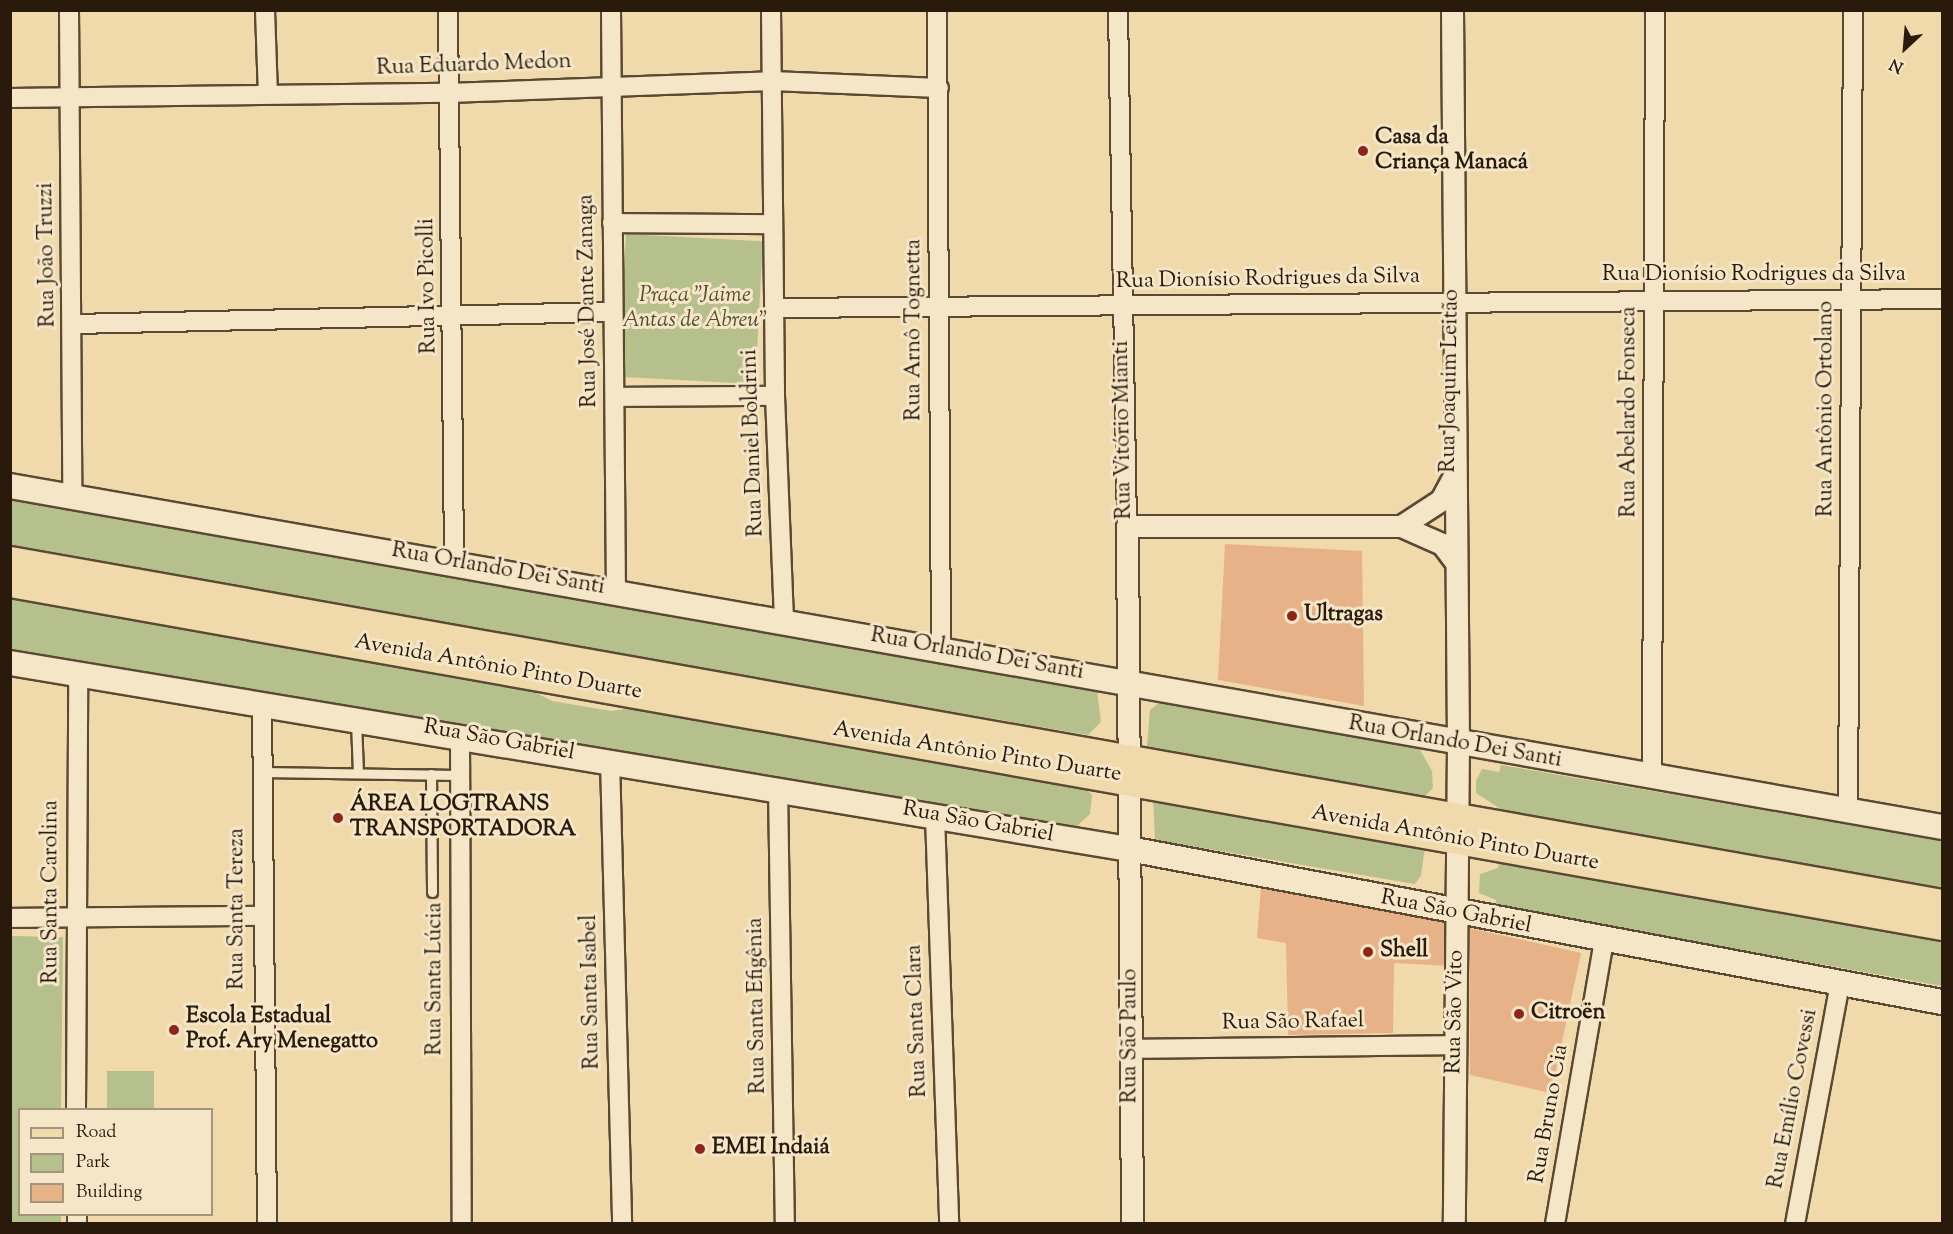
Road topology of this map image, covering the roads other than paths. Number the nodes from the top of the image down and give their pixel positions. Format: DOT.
graph roads {
  1 [pos="69,10"];
  2 [pos="265,10"];
  3 [pos="448,10"];
  4 [pos="611,10"];
  5 [pos="771,10"];
  6 [pos="937,10"];
  7 [pos="1118,10"];
  8 [pos="1452,10"];
  9 [pos="1655,10"];
  10 [pos="1853,10"];
  11 [pos="772,81"];
  12 [pos="610,85"];
  13 [pos="939,88"];
  14 [pos="448,93"];
  15 [pos="268,94"];
  16 [pos="10,98"];
  17 [pos="68,98"];
  18 [pos="612,223"];
  19 [pos="772,224"];
  20 [pos="1852,299"];
  21 [pos="1942,299"];
  22 [pos="1453,301"];
  23 [pos="1655,302"];
  24 [pos="1121,307"];
  25 [pos="775,308"];
  26 [pos="938,310"];
  27 [pos="613,312"];
  28 [pos="454,318"];
  29 [pos="74,324"];
  30 [pos="615,396"];
  31 [pos="775,396"];
  32 [pos="1453,476"];
  33 [pos="10,486"];
  34 [pos="72,497"];
  35 [pos="1127,526"];
  36 [pos="1401,526"];
  37 [pos="10,560"];
  38 [pos="454,560"];
  39 [pos="1454,560"];
  40 [pos="10,583"];
  41 [pos="616,591"];
  42 [pos="784,622"];
  43 [pos="941,649"];
  44 [pos="10,663"];
  45 [pos="78,675"];
  46 [pos="1128,682"];
  47 [pos="262,703"];
  48 [pos="356,718"];
  49 [pos="460,735"];
  50 [pos="1458,744"];
  51 [pos="610,760"];
  52 [pos="1129,766"];
  53 [pos="262,772"];
  54 [pos="358,772"];
  55 [pos="431,774"];
  56 [pos="458,775"];
  57 [pos="1652,777"];
  58 [pos="778,788"];
  59 [pos="1848,809"];
  60 [pos="935,816"];
  61 [pos="1942,827"];
  62 [pos="1457,829"];
  63 [pos="1130,849"];
  64 [pos="432,892"];
  65 [pos="1942,903"];
  66 [pos="1457,914"];
  67 [pos="261,916"];
  68 [pos="10,918"];
  69 [pos="74,918"];
  70 [pos="1942,927"];
  71 [pos="1604,941"];
  72 [pos="1840,984"];
  73 [pos="1942,1002"];
  74 [pos="1456,1046"];
  75 [pos="1131,1049"];
  76 [pos="76,1108"];
  77 [pos="267,1224"];
  78 [pos="462,1224"];
  79 [pos="622,1224"];
  80 [pos="785,1224"];
  81 [pos="949,1224"];
  82 [pos="1132,1224"];
  83 [pos="1454,1224"];
  84 [pos="1555,1224"];
  85 [pos="1795,1224"];
  1 -- 17 [label="street, Rua João Truzzi"];
  2 -- 15 [label="street"];
  3 -- 14 [label="street, Rua Ivo Picolli"];
  4 -- 12 [label="street, Rua José Dante Zanaga"];
  5 -- 11 [label="street, Rua Daniel Boldrini"];
  6 -- 13 [label="street, Rua Arnô Tognetta"];
  7 -- 24 [label="street, Rua Vitório Mianti"];
  8 -- 22 [label="street, Rua Joaquim Leitão"];
  9 -- 23 [label="street, Rua Abelardo Fonseca"];
  10 -- 20 [label="street, Rua Antônio Ortolano"];
  11 -- 12 [label="street, Rua Eduardo Medon"];
  11 -- 13 [label="street, Rua Eduardo Medon"];
  11 -- 19 [label="street, Rua Daniel Boldrini"];
  12 -- 14 [label="street, Rua Eduardo Medon"];
  12 -- 18 [label="street, Rua José Dante Zanaga"];
  13 -- 26 [label="street, Rua Arnô Tognetta"];
  14 -- 15 [label="street, Rua Eduardo Medon"];
  14 -- 28 [label="street, Rua Ivo Picolli"];
  15 -- 17 [label="street, Rua Eduardo Medon"];
  16 -- 17 [label="street, Rua Eduardo Medon"];
  17 -- 29 [label="street, Rua João Truzzi"];
  18 -- 19 [label="street"];
  18 -- 27 [label="street, Rua José Dante Zanaga"];
  19 -- 25 [label="street, Rua Daniel Boldrini"];
  20 -- 21 [label="street, Rua Dionísio Rodrigues da Silva"];
  20 -- 23 [label="street, Rua Dionísio Rodrigues da Silva"];
  20 -- 59 [label="street, Rua Antônio Ortolano"];
  22 -- 23 [label="street, Rua Dionísio Rodrigues da Silva"];
  22 -- 24 [label="street, Rua Dionísio Rodrigues da Silva"];
  22 -- 32 [label="street, Rua Joaquim Leitão"];
  23 -- 57 [label="street, Rua Abelardo Fonseca"];
  24 -- 26 [label="street, Rua Dionísio Rodrigues da Silva"];
  24 -- 35 [label="street, Rua Vitório Mianti"];
  25 -- 26 [label="street, Rua Dionísio Rodrigues da Silva"];
  25 -- 31 [label="street, Rua Daniel Boldrini"];
  26 -- 43 [label="street, Rua Arnô Tognetta"];
  27 -- 28 [label="street"];
  27 -- 30 [label="street, Rua José Dante Zanaga"];
  28 -- 29 [label="street"];
  28 -- 38 [label="street, Rua Ivo Picolli"];
  29 -- 34 [label="street, Rua João Truzzi"];
  30 -- 31 [label="street"];
  30 -- 41 [label="street, Rua José Dante Zanaga"];
  31 -- 42 [label="street, Rua Daniel Boldrini"];
  32 -- 36 [label="street, Rua Joaquim Leitão"];
  32 -- 39 [label="street, Rua São Vito"];
  33 -- 34 [label="main road, Rua Orlando Dei Santi"];
  34 -- 38 [label="main road, Rua Orlando Dei Santi"];
  35 -- 36 [label="street"];
  35 -- 46 [label="street, Rua Vitório Mianti"];
  36 -- 39 [label="street"];
  37 -- 52 [label="main road, Avenida Antônio Pinto Duarte"];
  38 -- 41 [label="main road, Rua Orlando Dei Santi"];
  39 -- 50 [label="street, Rua São Vito"];
  40 -- 52 [label="main road, Avenida Antônio Pinto Duarte"];
  41 -- 42 [label="main road, Rua Orlando Dei Santi"];
  42 -- 43 [label="main road, Rua Orlando Dei Santi"];
  43 -- 46 [label="main road, Rua Orlando Dei Santi"];
  44 -- 45 [label="main road, Rua São Gabriel"];
  45 -- 47 [label="main road, Rua São Gabriel"];
  45 -- 69 [label="street, Rua Santa Carolina"];
  46 -- 50 [label="main road, Rua Orlando Dei Santi"];
  46 -- 52 [label="street, Rua Vitório Mianti"];
  47 -- 48 [label="main road, Rua São Gabriel"];
  47 -- 53 [label="street, Rua Santa Tereza"];
  48 -- 49 [label="main road, Rua São Gabriel"];
  48 -- 54 [label="lane"];
  49 -- 51 [label="main road, Rua São Gabriel"];
  49 -- 56 [label="street, Rua Santa Lúcia"];
  50 -- 57 [label="main road, Rua Orlando Dei Santi"];
  50 -- 62 [label="street, Rua São Vito"];
  51 -- 58 [label="main road, Rua São Gabriel"];
  51 -- 79 [label="street, Rua Santa Isabel"];
  52 -- 62 [label="main road, Avenida Antônio Pinto Duarte"];
  52 -- 63 [label="street, Rua Vitório Mianti"];
  53 -- 54 [label="lane"];
  53 -- 67 [label="street, Rua Santa Tereza"];
  54 -- 55 [label="lane"];
  55 -- 56 [label="lane"];
  55 -- 64 [label="lane"];
  56 -- 78 [label="street, Rua Santa Lúcia"];
  57 -- 59 [label="main road, Rua Orlando Dei Santi"];
  58 -- 60 [label="main road, Rua São Gabriel"];
  58 -- 80 [label="street, Rua Santa Efigênia"];
  59 -- 61 [label="main road, Rua Orlando Dei Santi"];
  60 -- 63 [label="main road, Rua São Gabriel"];
  60 -- 81 [label="street, Rua Santa Clara"];
  62 -- 65 [label="main road, Avenida Antônio Pinto Duarte"];
  62 -- 66 [label="street, Rua São Vito"];
  62 -- 70 [label="main road, Avenida Antônio Pinto Duarte"];
  63 -- 66 [label="main road, Rua São Gabriel"];
  63 -- 75 [label="street, Rua São Paulo"];
  66 -- 71 [label="main road, Rua São Gabriel"];
  66 -- 74 [label="street, Rua São Vito"];
  67 -- 69 [label="street"];
  67 -- 77 [label="street, Rua Santa Tereza"];
  68 -- 69 [label="street"];
  69 -- 76 [label="street, Rua Santa Carolina"];
  71 -- 72 [label="main road, Rua São Gabriel"];
  71 -- 84 [label="street, Rua Bruno Cia"];
  72 -- 73 [label="main road, Rua São Gabriel"];
  72 -- 85 [label="street, Rua Emílio Covessi"];
  74 -- 75 [label="street, Rua São Rafael"];
  74 -- 83 [label="street, Rua São Vito"];
  75 -- 82 [label="street, Rua São Paulo"];
}
